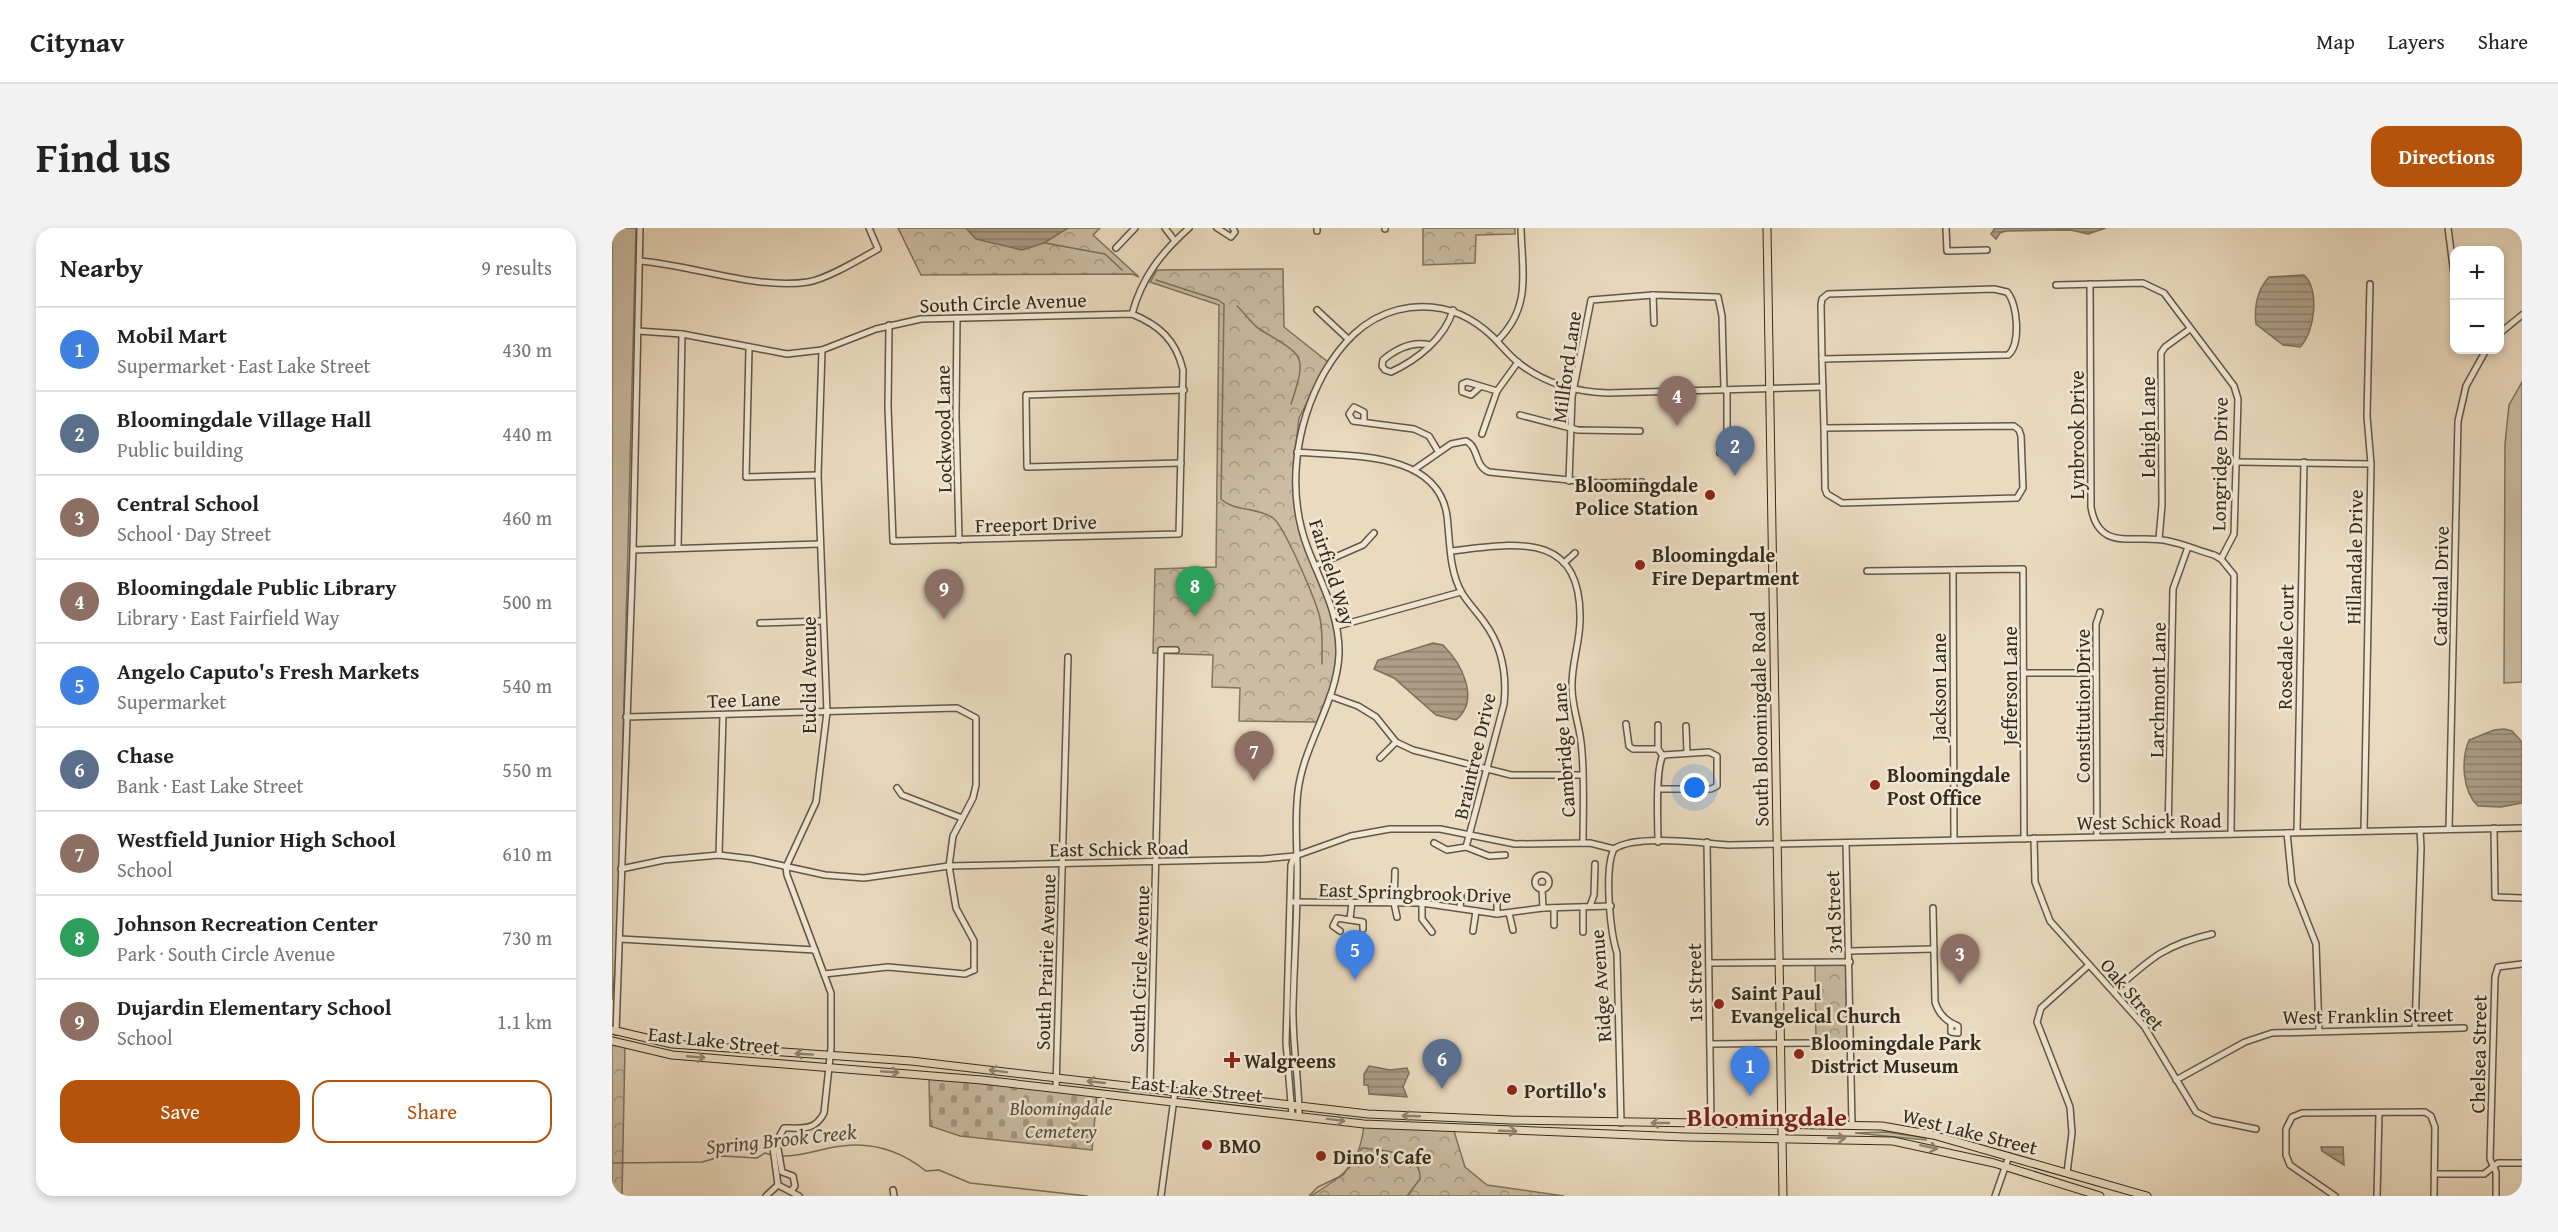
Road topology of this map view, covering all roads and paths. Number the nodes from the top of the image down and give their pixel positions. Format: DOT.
graph roads {
  1 [pos="640,228"];
  2 [pos="869,228"];
  3 [pos="1135,228"];
  4 [pos="1165,228"];
  5 [pos="1189,228"];
  6 [pos="1217,228"];
  7 [pos="1233,228"];
  8 [pos="1521,228"];
  9 [pos="1767,228"];
  10 [pos="1946,228"];
  11 [pos="2448,228"];
  12 [pos="1175,241"];
  13 [pos="2450,246"];
  14 [pos="1116,248"];
  15 [pos="1987,250"];
  16 [pos="640,261"];
  17 [pos="2090,284"];
  18 [pos="2370,284"];
  19 [pos="2056,285"];
  20 [pos="1653,295"];
  21 [pos="1317,310"];
  22 [pos="1453,310"];
  23 [pos="1132,314"];
  24 [pos="2522,315"];
  25 [pos="957,318"];
  26 [pos="1654,323"];
  27 [pos="889,325"];
  28 [pos="2190,329"];
  29 [pos="2504,329"];
  30 [pos="638,331"];
  31 [pos="682,334"];
  32 [pos="1348,339"];
  33 [pos="1497,340"];
  34 [pos="1430,345"];
  35 [pos="749,349"];
  36 [pos="822,350"];
  37 [pos="2484,354"];
  38 [pos="1822,359"];
  39 [pos="1518,362"];
  40 [pos="1480,387"];
  41 [pos="1823,387"];
  42 [pos="1184,390"];
  43 [pos="1574,390"];
  44 [pos="1726,390"];
  45 [pos="1770,390"];
  46 [pos="1497,391"];
  47 [pos="1520,415"];
  48 [pos="1364,423"];
  49 [pos="1824,428"];
  50 [pos="1571,429"];
  51 [pos="1640,431"];
  52 [pos="1482,434"];
  53 [pos="1438,451"];
  54 [pos="1297,452"];
  55 [pos="1720,453"];
  56 [pos="2237,462"];
  57 [pos="2304,462"];
  58 [pos="1181,463"];
  59 [pos="2371,464"];
  60 [pos="1415,469"];
  61 [pos="819,475"];
  62 [pos="1569,481"];
  63 [pos="1642,482"];
  64 [pos="1374,533"];
  65 [pos="1179,534"];
  66 [pos="2159,539"];
  67 [pos="959,540"];
  68 [pos="820,544"];
  69 [pos="2188,547"];
  70 [pos="678,548"];
  71 [pos="633,550"];
  72 [pos="1451,551"];
  73 [pos="1575,553"];
  74 [pos="2221,559"];
  75 [pos="1564,563"];
  76 [pos="1315,566"];
  77 [pos="1953,570"];
  78 [pos="1868,571"];
  79 [pos="1461,592"];
  80 [pos="2100,612"];
  81 [pos="823,621"];
  82 [pos="759,623"];
  83 [pos="1338,626"];
  84 [pos="1176,650"];
  85 [pos="1068,657"];
  86 [pos="2024,673"];
  87 [pos="2096,673"];
  88 [pos="1330,696"];
  89 [pos="826,712"];
  90 [pos="723,715"];
  91 [pos="626,717"];
  92 [pos="1626,724"];
  93 [pos="1658,724"];
  94 [pos="1686,726"];
  95 [pos="1396,742"];
  96 [pos="1658,749"];
  97 [pos="1686,753"];
  98 [pos="1663,756"];
  99 [pos="1380,758"];
  100 [pos="1488,770"];
  101 [pos="1582,776"];
  102 [pos="897,788"];
  103 [pos="1659,789"];
  104 [pos="962,818"];
  105 [pos="2494,828"];
  106 [pos="2522,828"];
  107 [pos="2449,829"];
  108 [pos="2420,830"];
  109 [pos="2364,831"];
  110 [pos="2297,832"];
  111 [pos="2287,833"];
  112 [pos="2231,834"];
  113 [pos="2168,835"];
  114 [pos="1471,836"];
  115 [pos="2097,837"];
  116 [pos="2024,838"];
  117 [pos="2034,838"];
  118 [pos="1954,840"];
  119 [pos="1658,842"];
  120 [pos="1707,842"];
  121 [pos="1434,843"];
  122 [pos="1583,843"];
  123 [pos="1846,843"];
  124 [pos="1777,844"];
  125 [pos="1467,847"];
  126 [pos="1614,849"];
  127 [pos="718,855"];
  128 [pos="1505,855"];
  129 [pos="1295,856"];
  130 [pos="1156,862"];
  131 [pos="1595,864"];
  132 [pos="1062,865"];
  133 [pos="948,866"];
  134 [pos="786,867"];
  135 [pos="621,869"];
  136 [pos="1395,871"];
  137 [pos="1542,888"];
  138 [pos="1461,896"];
  139 [pos="2522,898"];
  140 [pos="1290,902"];
  141 [pos="1297,902"];
  142 [pos="1352,902"];
  143 [pos="1497,902"];
  144 [pos="1394,903"];
  145 [pos="1422,903"];
  146 [pos="1590,906"];
  147 [pos="1611,906"];
  148 [pos="1583,907"];
  149 [pos="1460,908"];
  150 [pos="1543,908"];
  151 [pos="1554,908"];
  152 [pos="1933,908"];
  153 [pos="1476,911"];
  154 [pos="1509,913"];
  155 [pos="1497,914"];
  156 [pos="1397,917"];
  157 [pos="1350,919"];
  158 [pos="1554,925"];
  159 [pos="1363,929"];
  160 [pos="1513,930"];
  161 [pos="1340,931"];
  162 [pos="1473,931"];
  163 [pos="1432,932"];
  164 [pos="1583,932"];
  165 [pos="2212,934"];
  166 [pos="620,939"];
  167 [pos="1934,949"];
  168 [pos="815,950"];
  169 [pos="1850,951"];
  170 [pos="1850,962"];
  171 [pos="1709,963"];
  172 [pos="1779,963"];
  173 [pos="2522,964"];
  174 [pos="2089,965"];
  175 [pos="824,974"];
  176 [pos="616,990"];
  177 [pos="2114,991"];
  178 [pos="612,1006"];
  179 [pos="1951,1025"];
  180 [pos="2464,1028"];
  181 [pos="2415,1029"];
  182 [pos="2319,1030"];
  183 [pos="614,1031"];
  184 [pos="612,1040"];
  185 [pos="1815,1043"];
  186 [pos="1710,1044"];
  187 [pos="1780,1044"];
  188 [pos="830,1056"];
  189 [pos="829,1068"];
  190 [pos="1056,1078"];
  191 [pos="2176,1080"];
  192 [pos="1056,1088"];
  193 [pos="1150,1088"];
  194 [pos="1176,1091"];
  195 [pos="1174,1103"];
  196 [pos="1295,1105"];
  197 [pos="2379,1114"];
  198 [pos="1296,1115"];
  199 [pos="1620,1123"];
  200 [pos="1711,1123"];
  201 [pos="1782,1124"];
  202 [pos="1852,1124"];
  203 [pos="2256,1129"];
  204 [pos="1605,1134"];
  205 [pos="1782,1138"];
  206 [pos="776,1156"];
  207 [pos="2009,1156"];
  208 [pos="2522,1163"];
  209 [pos="2006,1166"];
  210 [pos="2492,1166"];
  211 [pos="2067,1173"];
  212 [pos="2434,1174"];
  213 [pos="778,1185"];
  214 [pos="791,1191"];
  215 [pos="765,1196"];
  216 [pos="799,1196"];
  217 [pos="1161,1196"];
  218 [pos="1783,1196"];
  219 [pos="1995,1196"];
  220 [pos="2100,1196"];
  221 [pos="2147,1196"];
  222 [pos="2335,1196"];
  223 [pos="2377,1196"];
  224 [pos="2434,1196"];
  225 [pos="2496,1196"];
  1 -- 16 [label="street"];
  2 -- 16 [label="street"];
  3 -- 14 [label="street"];
  4 -- 12 [label="street"];
  5 -- 12 [label="street"];
  6 -- 7 [label="street"];
  8 -- 33 [label="street"];
  9 -- 45 [label="main road, South Bloomingdale Road"];
  10 -- 15 [label="street"];
  11 -- 13 [label="street"];
  12 -- 23 [label="street"];
  16 -- 30 [label="street"];
  17 -- 19 [label="street, Longridge Drive"];
  17 -- 28 [label="street, Longridge Drive"];
  17 -- 66 [label="street, Lynbrook Drive"];
  18 -- 59 [label="street, Hillandale Drive"];
  20 -- 26 [label="street"];
  20 -- 43 [label="street, Millford Lane"];
  20 -- 44 [label="street, Millford Lane"];
  21 -- 32 [label="street"];
  22 -- 32 [label="street, Fairfield Way"];
  22 -- 33 [label="street"];
  22 -- 34 [label="street"];
  23 -- 25 [label="street, South Circle Avenue"];
  23 -- 42 [label="street, South Circle Avenue"];
  24 -- 29 [label="street"];
  25 -- 27 [label="street, South Circle Avenue"];
  25 -- 67 [label="street, Lockwood Lane"];
  27 -- 36 [label="street, South Circle Avenue"];
  27 -- 67 [label="street, Freeport Drive"];
  28 -- 56 [label="street, Longridge Drive"];
  28 -- 66 [label="street, Lehigh Lane"];
  30 -- 31 [label="street, South Circle Avenue"];
  30 -- 71 [label="street"];
  31 -- 35 [label="street, South Circle Avenue"];
  31 -- 70 [label="street"];
  32 -- 54 [label="street, Fairfield Way"];
  33 -- 39 [label="street"];
  34 -- 34 [label="street"];
  35 -- 36 [label="street, South Circle Avenue"];
  35 -- 61 [label="street"];
  36 -- 61 [label="street, Euclid Avenue"];
  37 -- 107 [label="street, Cardinal Drive"];
  38 -- 38 [label="street"];
  38 -- 41 [label="street"];
  39 -- 43 [label="street"];
  39 -- 46 [label="street"];
  40 -- 46 [label="street"];
  41 -- 45 [label="street"];
  41 -- 49 [label="street"];
  42 -- 58 [label="street, South Circle Avenue"];
  42 -- 58 [label="street"];
  43 -- 44 [label="street"];
  43 -- 50 [label="street, Millford Lane"];
  44 -- 45 [label="street"];
  44 -- 55 [label="street, Millford Lane"];
  45 -- 124 [label="main road, South Bloomingdale Road"];
  46 -- 52 [label="street"];
  47 -- 50 [label="street"];
  48 -- 53 [label="street"];
  49 -- 49 [label="street"];
  50 -- 51 [label="street"];
  50 -- 62 [label="street, Millford Lane"];
  53 -- 60 [label="street"];
  53 -- 62 [label="street"];
  54 -- 60 [label="street, Braintree Drive"];
  54 -- 76 [label="street, Fairfield Way"];
  56 -- 57 [label="street"];
  56 -- 74 [label="street, Longridge Drive"];
  57 -- 59 [label="street"];
  57 -- 110 [label="street, Rosedale Court"];
  58 -- 65 [label="street, South Circle Avenue"];
  59 -- 109 [label="street, Hillandale Drive"];
  60 -- 72 [label="street, Braintree Drive"];
  61 -- 68 [label="street, Euclid Avenue"];
  62 -- 63 [label="street"];
  64 -- 76 [label="street"];
  65 -- 67 [label="street, Freeport Drive"];
  66 -- 69 [label="street, Lynbrook Drive"];
  68 -- 70 [label="street"];
  68 -- 81 [label="street, Euclid Avenue"];
  69 -- 74 [label="street, Lynbrook Drive"];
  69 -- 113 [label="street, Larchmont Lane"];
  70 -- 71 [label="street"];
  71 -- 91 [label="street"];
  72 -- 75 [label="street"];
  72 -- 79 [label="street, Braintree Drive"];
  73 -- 75 [label="street"];
  74 -- 112 [label="street, Longridge Drive"];
  75 -- 101 [label="street, Cambridge Lane"];
  76 -- 83 [label="street, Fairfield Way"];
  77 -- 78 [label="street"];
  77 -- 86 [label="street, Jefferson Lane"];
  77 -- 118 [label="street, Jackson Lane"];
  79 -- 83 [label="street"];
  79 -- 100 [label="street, Braintree Drive"];
  80 -- 87 [label="street, Constitution Drive"];
  81 -- 82 [label="street"];
  81 -- 89 [label="street, Euclid Avenue"];
  83 -- 88 [label="street, Fairfield Way"];
  84 -- 130 [label="street, South Circle Avenue"];
  85 -- 132 [label="street, South Prairie Avenue"];
  86 -- 87 [label="street"];
  86 -- 116 [label="street, Jefferson Lane"];
  87 -- 115 [label="street, Constitution Drive"];
  88 -- 95 [label="street"];
  88 -- 129 [label="street, Fairfield Way"];
  89 -- 90 [label="street, Tee Lane"];
  89 -- 104 [label="street, Tee Lane"];
  89 -- 134 [label="street, Euclid Avenue"];
  90 -- 91 [label="street, Tee Lane"];
  90 -- 127 [label="street"];
  91 -- 135 [label="street"];
  92 -- 96 [label="street"];
  93 -- 96 [label="street"];
  94 -- 97 [label="street"];
  95 -- 99 [label="street"];
  95 -- 100 [label="street"];
  96 -- 98 [label="street"];
  97 -- 98 [label="street"];
  97 -- 103 [label="street"];
  98 -- 103 [label="street"];
  100 -- 101 [label="street"];
  100 -- 114 [label="street, Braintree Drive"];
  101 -- 122 [label="street, Cambridge Lane"];
  102 -- 104 [label="street"];
  103 -- 119 [label="street"];
  104 -- 133 [label="street"];
  105 -- 106 [label="street, West Schick Road"];
  105 -- 107 [label="street, West Schick Road"];
  105 -- 139 [label="street"];
  107 -- 108 [label="street, West Schick Road"];
  108 -- 109 [label="street, West Schick Road"];
  108 -- 181 [label="street"];
  109 -- 110 [label="street, West Schick Road"];
  110 -- 111 [label="street, West Schick Road"];
  111 -- 112 [label="street, West Schick Road"];
  111 -- 182 [label="street"];
  112 -- 113 [label="street, West Schick Road"];
  113 -- 115 [label="street, West Schick Road"];
  114 -- 122 [label="street, East Schick Road"];
  114 -- 125 [label="street, Braintree Drive"];
  114 -- 129 [label="street, East Schick Road"];
  115 -- 117 [label="street, West Schick Road"];
  116 -- 117 [label="street, West Schick Road"];
  116 -- 118 [label="street, West Schick Road"];
  117 -- 174 [label="street, Oak Street"];
  118 -- 123 [label="street, West Schick Road"];
  119 -- 120 [label="street"];
  119 -- 126 [label="street"];
  120 -- 124 [label="street"];
  120 -- 171 [label="street, 1st Street"];
  121 -- 125 [label="street"];
  122 -- 126 [label="street, East Schick Road"];
  123 -- 124 [label="street, West Schick Road"];
  123 -- 169 [label="street, 3rd Street"];
  124 -- 172 [label="main road, South Bloomingdale Road"];
  125 -- 128 [label="street"];
  126 -- 147 [label="street, Ridge Avenue"];
  127 -- 134 [label="street, East Schick Road"];
  127 -- 135 [label="street, East Schick Road"];
  129 -- 130 [label="street, East Schick Road"];
  129 -- 140 [label="street, Fairfield Way"];
  129 -- 141 [label="street, Fairfield Way"];
  130 -- 132 [label="street, East Schick Road"];
  130 -- 193 [label="street, South Circle Avenue"];
  131 -- 146 [label="street"];
  132 -- 133 [label="street, East Schick Road"];
  132 -- 190 [label="street, South Prairie Avenue"];
  133 -- 134 [label="street, East Schick Road"];
  133 -- 175 [label="street"];
  134 -- 168 [label="street"];
  135 -- 166 [label="street"];
  136 -- 144 [label="street"];
  137 -- 150 [label="street"];
  138 -- 149 [label="street"];
  140 -- 141 [label="street, East Springbrook Drive"];
  140 -- 196 [label="street, Fairfield Way"];
  141 -- 142 [label="street, East Springbrook Drive"];
  141 -- 196 [label="street, Fairfield Way"];
  142 -- 144 [label="street, East Springbrook Drive"];
  142 -- 157 [label="street"];
  143 -- 155 [label="street"];
  144 -- 145 [label="street, East Springbrook Drive"];
  144 -- 156 [label="street"];
  145 -- 149 [label="street, East Springbrook Drive"];
  145 -- 163 [label="street"];
  146 -- 147 [label="street, East Springbrook Drive"];
  146 -- 148 [label="street, East Springbrook Drive"];
  147 -- 199 [label="street, Ridge Avenue"];
  148 -- 151 [label="street, East Springbrook Drive"];
  148 -- 164 [label="street"];
  149 -- 153 [label="street, East Springbrook Drive"];
  150 -- 151 [label="street, East Springbrook Drive"];
  150 -- 154 [label="street, East Springbrook Drive"];
  151 -- 158 [label="street"];
  152 -- 167 [label="street"];
  153 -- 155 [label="street, East Springbrook Drive"];
  153 -- 162 [label="street"];
  154 -- 155 [label="street, East Springbrook Drive"];
  154 -- 160 [label="street"];
  157 -- 159 [label="street"];
  157 -- 161 [label="street"];
  165 -- 177 [label="street"];
  166 -- 168 [label="street"];
  166 -- 176 [label="street"];
  167 -- 169 [label="street"];
  167 -- 179 [label="street"];
  168 -- 175 [label="street"];
  169 -- 170 [label="street, 3rd Street"];
  170 -- 172 [label="street"];
  170 -- 202 [label="street, 3rd Street"];
  171 -- 172 [label="street"];
  171 -- 186 [label="street, 1st Street"];
  172 -- 187 [label="main road, South Bloomingdale Road"];
  173 -- 210 [label="street, Chelsea Street"];
  174 -- 177 [label="street, Oak Street"];
  174 -- 211 [label="street"];
  175 -- 188 [label="street"];
  176 -- 178 [label="street"];
  176 -- 183 [label="street"];
  177 -- 191 [label="street, Oak Street"];
  180 -- 181 [label="street, West Franklin Street"];
  181 -- 182 [label="street, West Franklin Street"];
  182 -- 191 [label="street, West Franklin Street"];
  183 -- 184 [label="main road"];
  188 -- 183 [label="main road, East Lake Street, one-way"];
  184 -- 189 [label="main road, East Lake Street, one-way"];
  185 -- 187 [label="street"];
  186 -- 187 [label="street"];
  186 -- 200 [label="street, 1st Street"];
  187 -- 201 [label="main road, South Bloomingdale Road"];
  188 -- 189 [label="street"];
  190 -- 188 [label="main road, East Lake Street, one-way"];
  189 -- 192 [label="main road, East Lake Street, one-way"];
  189 -- 206 [label="street"];
  190 -- 192 [label="street, South Prairie Avenue"];
  193 -- 190 [label="main road, East Lake Street, one-way"];
  191 -- 203 [label="street, Oak Street"];
  192 -- 195 [label="main road, East Lake Street"];
  193 -- 194 [label="main road, East Lake Street"];
  194 -- 195 [label="street"];
  194 -- 196 [label="main road, East Lake Street"];
  195 -- 198 [label="main road, East Lake Street"];
  195 -- 217 [label="street"];
  196 -- 198 [label="street, Fairfield Way"];
  199 -- 196 [label="main road, East Lake Street, one-way"];
  197 -- 212 [label="street"];
  197 -- 222 [label="street"];
  197 -- 223 [label="street"];
  198 -- 204 [label="main road, East Lake Street, one-way"];
  200 -- 199 [label="main road, East Lake Street, one-way"];
  199 -- 204 [label="main road"];
  200 -- 201 [label="main road, East Lake Street"];
  201 -- 202 [label="main road, West Lake Street"];
  201 -- 205 [label="main road, South Bloomingdale Road"];
  202 -- 207 [label="main road, West Lake Street"];
  204 -- 205 [label="main road, East Lake Street"];
  205 -- 209 [label="main road, West Lake Street, one-way"];
  205 -- 218 [label="main road, South Bloomingdale Road"];
  206 -- 213 [label="street"];
  206 -- 214 [label="street"];
  207 -- 209 [label="street"];
  207 -- 211 [label="main road, West Lake Street"];
  208 -- 210 [label="street"];
  209 -- 219 [label="street"];
  209 -- 220 [label="main road, West Lake Street"];
  210 -- 212 [label="street"];
  210 -- 225 [label="street"];
  211 -- 221 [label="main road, West Lake Street"];
  212 -- 224 [label="street"];
  213 -- 214 [label="street"];
  213 -- 215 [label="street"];
  214 -- 216 [label="street"];
}
